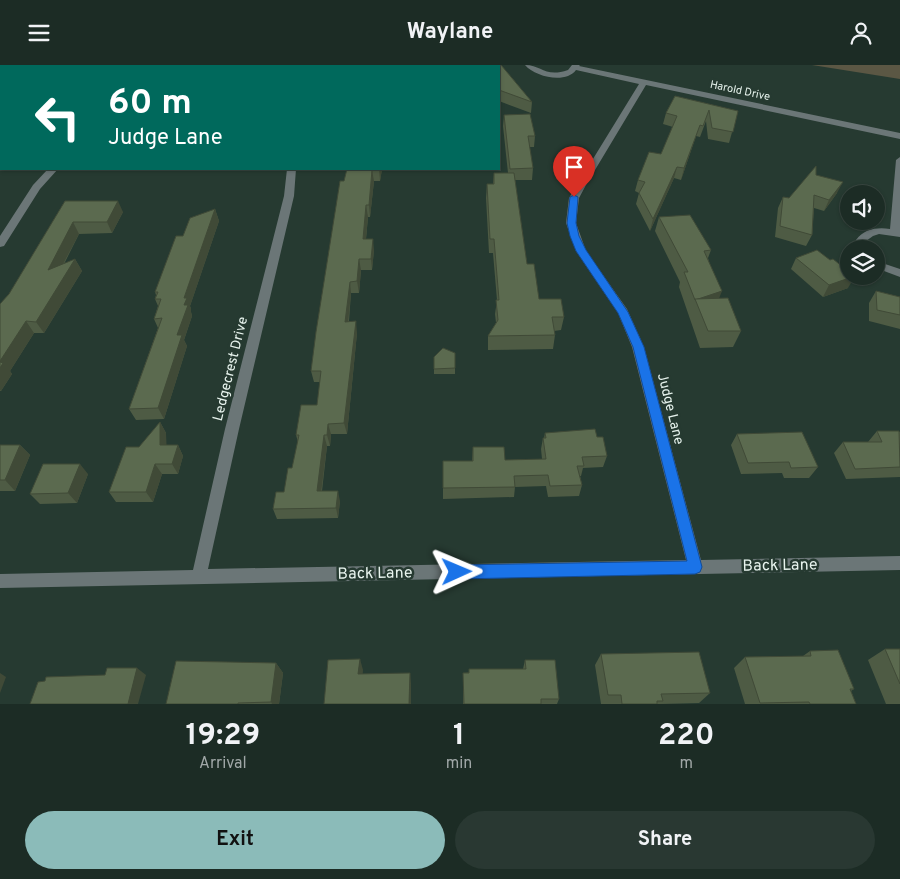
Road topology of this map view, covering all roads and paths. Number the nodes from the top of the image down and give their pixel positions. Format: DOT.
graph roads {
  1 [pos="529,65"];
  2 [pos="576,67"];
  3 [pos="644,82"];
  4 [pos="900,136"];
  5 [pos="900,160"];
  6 [pos="52,170"];
  7 [pos="291,170"];
  8 [pos="897,233"];
  9 [pos="861,240"];
  10 [pos="0,244"];
  11 [pos="885,267"];
  12 [pos="900,273"];
  13 [pos="900,563"];
  14 [pos="695,567"];
  15 [pos="199,577"];
  16 [pos="0,581"];
  1 -- 2 [label="street, Harold Drive"];
  2 -- 3 [label="street, Harold Drive"];
  3 -- 4 [label="street, Harold Drive"];
  3 -- 14 [label="street, Judge Lane"];
  5 -- 8 [label="street"];
  6 -- 10 [label="street"];
  7 -- 15 [label="street, Ledgecrest Drive"];
  8 -- 9 [label="street"];
  11 -- 12 [label="street"];
  13 -- 14 [label="street, Back Lane"];
  14 -- 15 [label="street, Back Lane"];
  15 -- 16 [label="street, Back Lane"];
}
